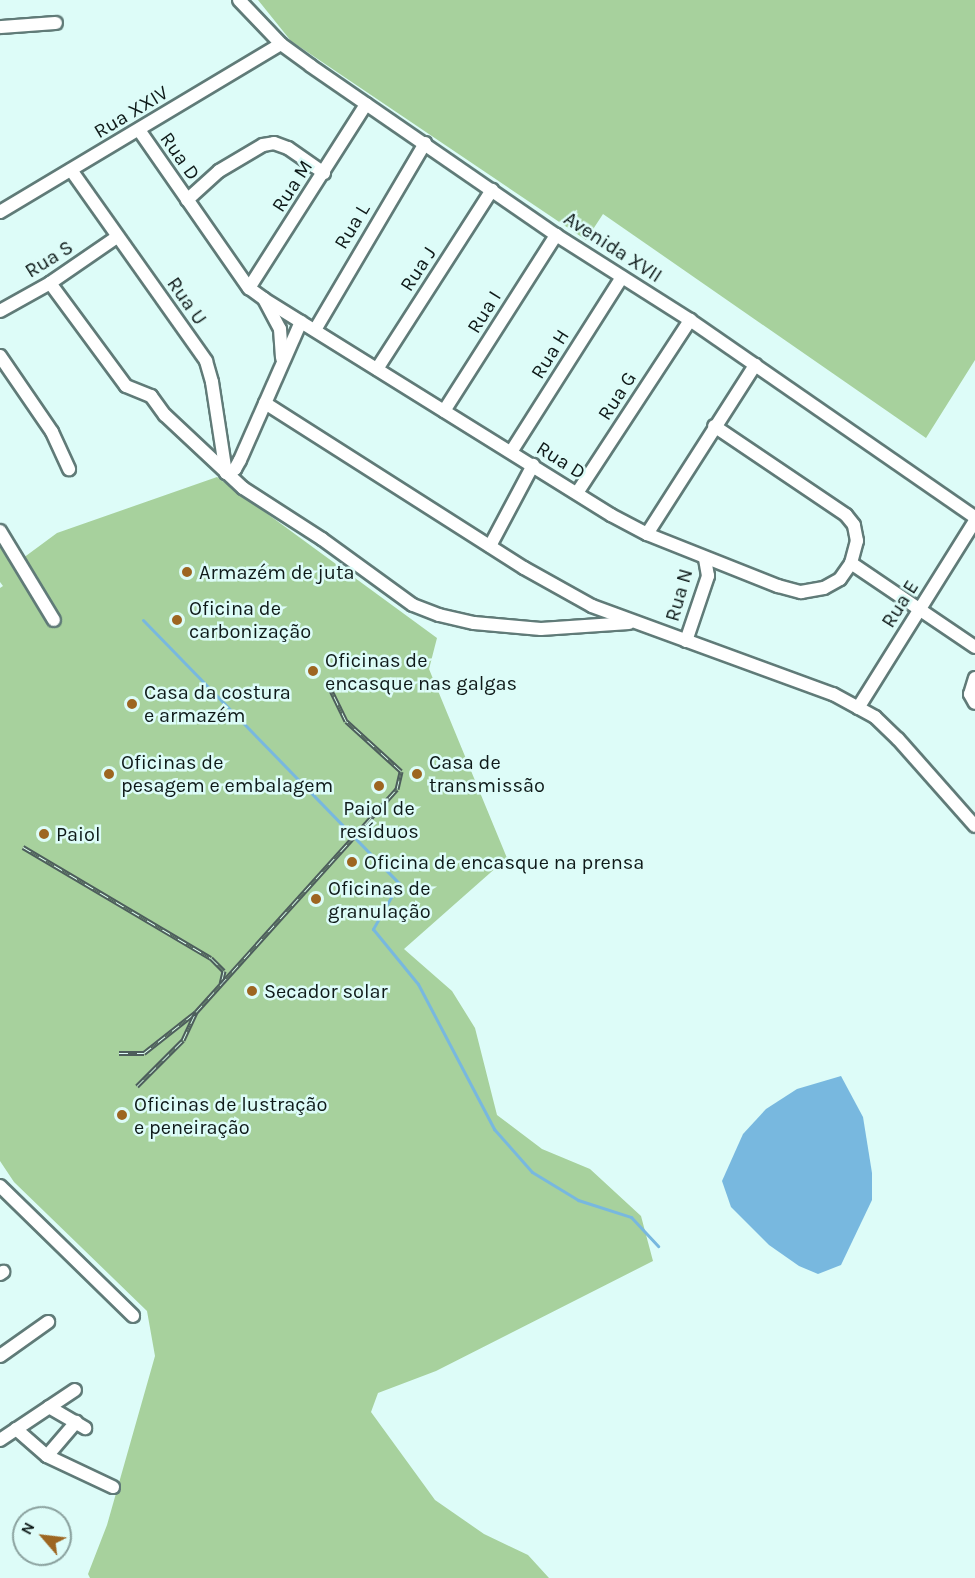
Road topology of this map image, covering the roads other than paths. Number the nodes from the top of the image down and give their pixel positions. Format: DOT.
graph roads {
  1 [pos="239,0"];
  2 [pos="56,23"];
  3 [pos="0,27"];
  4 [pos="281,44"];
  5 [pos="366,104"];
  6 [pos="139,130"];
  7 [pos="425,143"];
  8 [pos="71,170"];
  9 [pos="324,173"];
  10 [pos="492,190"];
  11 [pos="187,200"];
  12 [pos="0,212"];
  13 [pos="556,235"];
  14 [pos="117,237"];
  15 [pos="622,277"];
  16 [pos="50,283"];
  17 [pos="249,288"];
  18 [pos="264,299"];
  19 [pos="0,310"];
  20 [pos="690,320"];
  21 [pos="301,322"];
  22 [pos="315,330"];
  23 [pos="0,356"];
  24 [pos="282,365"];
  25 [pos="755,365"];
  26 [pos="377,369"];
  27 [pos="265,403"];
  28 [pos="444,411"];
  29 [pos="714,426"];
  30 [pos="511,452"];
  31 [pos="533,465"];
  32 [pos="69,469"];
  33 [pos="226,473"];
  34 [pos="577,494"];
  35 [pos="975,519"];
  36 [pos="0,531"];
  37 [pos="647,534"];
  38 [pos="490,546"];
  39 [pos="705,559"];
  40 [pos="851,563"];
  41 [pos="919,610"];
  42 [pos="54,620"];
  43 [pos="636,623"];
  44 [pos="686,641"];
  45 [pos="975,648"];
  46 [pos="975,678"];
  47 [pos="975,703"];
  48 [pos="858,708"];
  49 [pos="975,826"];
  50 [pos="0,1186"];
  51 [pos="133,1316"];
  52 [pos="48,1322"];
  53 [pos="0,1356"];
  54 [pos="75,1390"];
  55 [pos="49,1407"];
  56 [pos="16,1429"];
  57 [pos="0,1440"];
  58 [pos="47,1456"];
  59 [pos="113,1487"];
  1 -- 4 [label="street, Avenida XVII"];
  2 -- 3 [label="street"];
  4 -- 5 [label="street, Avenida XVII"];
  4 -- 6 [label="street, Rua XXIV"];
  5 -- 7 [label="street, Avenida XVII"];
  5 -- 9 [label="street, Rua M"];
  6 -- 8 [label="street, Rua XXIV"];
  6 -- 11 [label="street, Rua D"];
  7 -- 10 [label="street, Avenida XVII"];
  7 -- 22 [label="street, Rua L"];
  8 -- 12 [label="street, Rua XXIV"];
  8 -- 14 [label="street, Rua U"];
  9 -- 11 [label="street"];
  9 -- 17 [label="street, Rua M"];
  10 -- 13 [label="street, Avenida XVII"];
  10 -- 26 [label="street, Rua J"];
  11 -- 17 [label="street, Rua D"];
  13 -- 15 [label="street, Avenida XVII"];
  13 -- 28 [label="street, Rua I"];
  14 -- 16 [label="street, Rua S"];
  14 -- 33 [label="street, Rua U"];
  15 -- 20 [label="street, Avenida XVII"];
  15 -- 30 [label="street, Rua H"];
  16 -- 19 [label="street, Rua S"];
  16 -- 33 [label="street"];
  17 -- 18 [label="street, Rua D"];
  18 -- 21 [label="street, Rua D"];
  18 -- 24 [label="street"];
  20 -- 25 [label="street, Avenida XVII"];
  20 -- 34 [label="street, Rua G"];
  21 -- 22 [label="street, Rua D"];
  21 -- 24 [label="street"];
  22 -- 26 [label="street, Rua D"];
  23 -- 32 [label="street"];
  24 -- 27 [label="street"];
  25 -- 29 [label="street"];
  25 -- 35 [label="street, Avenida XVII"];
  26 -- 28 [label="street, Rua D"];
  27 -- 33 [label="street"];
  27 -- 38 [label="street"];
  28 -- 30 [label="street, Rua D"];
  29 -- 37 [label="street"];
  29 -- 40 [label="street"];
  30 -- 31 [label="street, Rua D"];
  31 -- 34 [label="street, Rua D"];
  31 -- 38 [label="street"];
  33 -- 43 [label="street"];
  34 -- 37 [label="street, Rua D"];
  35 -- 41 [label="street, Rua E"];
  36 -- 42 [label="street"];
  37 -- 39 [label="street, Rua D"];
  38 -- 43 [label="street"];
  39 -- 40 [label="street, Rua D"];
  39 -- 44 [label="street, Rua N"];
  40 -- 41 [label="street"];
  41 -- 45 [label="street"];
  41 -- 48 [label="street, Rua E"];
  43 -- 44 [label="street"];
  44 -- 48 [label="street"];
  46 -- 47 [label="street"];
  48 -- 49 [label="street"];
  50 -- 51 [label="street"];
  52 -- 53 [label="street"];
  54 -- 55 [label="street"];
  55 -- 56 [label="street"];
  55 -- 58 [label="street"];
  56 -- 57 [label="street"];
  56 -- 58 [label="street"];
  58 -- 59 [label="street"];
}
